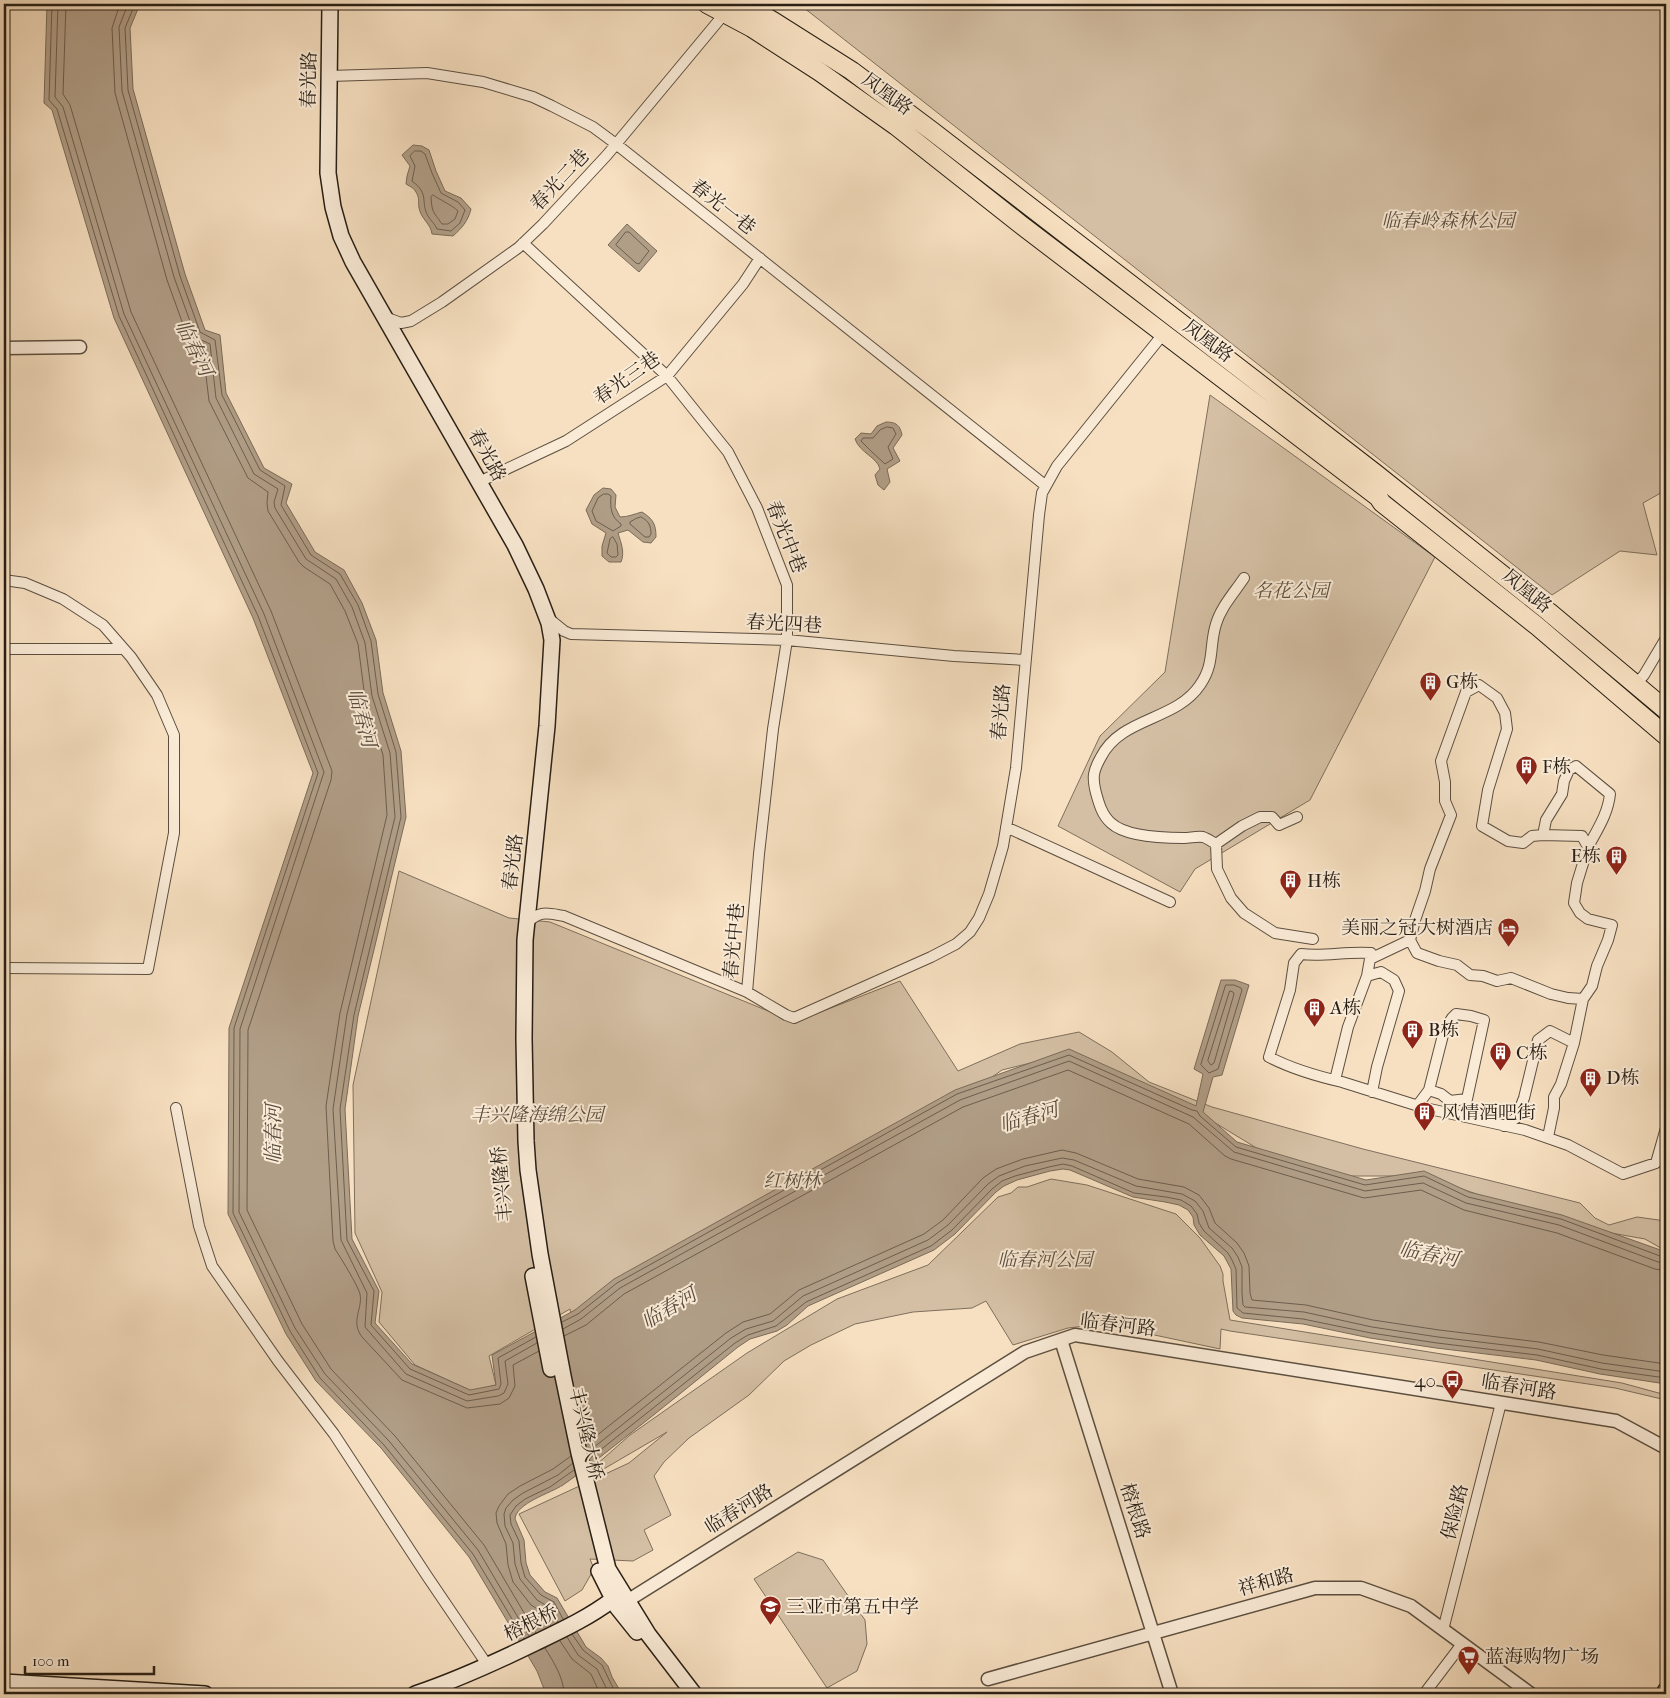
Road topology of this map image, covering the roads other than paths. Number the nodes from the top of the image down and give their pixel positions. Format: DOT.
graph roads {
  1 [pos="320,4"];
  2 [pos="330,4"];
  3 [pos="707,4"];
  4 [pos="742,4"];
  5 [pos="725,14"];
  6 [pos="329,76"];
  7 [pos="616,144"];
  8 [pos="523,243"];
  9 [pos="760,258"];
  10 [pos="385,317"];
  11 [pos="1164,333"];
  12 [pos="80,347"];
  13 [pos="4,348"];
  14 [pos="667,376"];
  15 [pos="479,482"];
  16 [pos="1046,486"];
  17 [pos="1244,578"];
  18 [pos="4,580"];
  19 [pos="1549,612"];
  20 [pos="546,616"];
  21 [pos="1537,626"];
  22 [pos="1666,638"];
  23 [pos="787,640"];
  24 [pos="4,649"];
  25 [pos="124,649"];
  26 [pos="1026,660"];
  27 [pos="1636,684"];
  28 [pos="1666,710"];
  29 [pos="1666,736"];
  30 [pos="1296,817"];
  31 [pos="1006,827"];
  32 [pos="1543,835"];
  33 [pos="1216,844"];
  34 [pos="1588,848"];
  35 [pos="1170,902"];
  36 [pos="526,925"];
  37 [pos="1313,939"];
  38 [pos="520,940"];
  39 [pos="1410,940"];
  40 [pos="1370,960"];
  41 [pos="4,968"];
  42 [pos="1367,976"];
  43 [pos="747,992"];
  44 [pos="1583,999"];
  45 [pos="1574,1043"];
  46 [pos="1335,1080"];
  47 [pos="1429,1090"];
  48 [pos="1372,1092"];
  49 [pos="1417,1106"];
  50 [pos="176,1108"];
  51 [pos="1666,1122"];
  52 [pos="1504,1126"];
  53 [pos="1548,1137"];
  54 [pos="543,1302"];
  55 [pos="1061,1340"];
  56 [pos="1501,1403"];
  57 [pos="1666,1448"];
  58 [pos="619,1602"];
  59 [pos="1443,1630"];
  60 [pos="1154,1633"];
  61 [pos="1462,1644"];
  62 [pos="497,1665"];
  63 [pos="988,1679"];
  64 [pos="4,1682"];
  65 [pos="4,1690"];
  66 [pos="1666,1690"];
  67 [pos="48,1694"];
  68 [pos="204,1694"];
  69 [pos="415,1694"];
  70 [pos="442,1694"];
  71 [pos="683,1694"];
  72 [pos="694,1694"];
  73 [pos="1172,1694"];
  74 [pos="1424,1694"];
  75 [pos="1532,1694"];
  76 [pos="1664,1694"];
  1 -- 38 [label="main road, 春光路"];
  2 -- 6 [label="main road, 春光路"];
  3 -- 5 [label="highway, 凤凰路"];
  4 -- 19 [label="highway, 凤凰路"];
  5 -- 7 [label="street, 春光二巷"];
  5 -- 11 [label="highway, 凤凰路"];
  6 -- 7 [label="street, 春光一巷"];
  6 -- 10 [label="main road, 春光路"];
  7 -- 8 [label="street, 春光二巷"];
  7 -- 9 [label="street, 春光一巷"];
  8 -- 10 [label="street, 春光二巷"];
  8 -- 14 [label="street, 春光中巷"];
  9 -- 14 [label="street, 春光三巷"];
  9 -- 16 [label="street, 春光一巷"];
  10 -- 15 [label="main road, 春光路"];
  11 -- 16 [label="street, 春光路"];
  11 -- 21 [label="highway, 凤凰路"];
  12 -- 13 [label="street"];
  14 -- 15 [label="street, 春光三巷"];
  14 -- 23 [label="street, 春光中巷"];
  15 -- 20 [label="main road, 春光路"];
  16 -- 26 [label="street, 春光路"];
  17 -- 33 [label="street"];
  18 -- 25 [label="street"];
  19 -- 21 [label="highway"];
  19 -- 27 [label="highway, 凤凰路"];
  20 -- 23 [label="street, 春光四巷"];
  20 -- 36 [label="main road, 春光路"];
  21 -- 29 [label="highway, 凤凰路"];
  22 -- 27 [label="street"];
  23 -- 26 [label="street, 春光四巷"];
  23 -- 43 [label="street, 春光中巷"];
  24 -- 25 [label="street"];
  25 -- 41 [label="street"];
  26 -- 31 [label="street, 春光路"];
  27 -- 28 [label="highway, 凤凰路"];
  30 -- 33 [label="street"];
  31 -- 35 [label="street"];
  31 -- 43 [label="street, 春光路"];
  32 -- 34 [label="street"];
  32 -- 34 [label="street"];
  32 -- 39 [label="street"];
  33 -- 37 [label="street"];
  34 -- 44 [label="street"];
  36 -- 38 [label="main road, 春光路"];
  36 -- 43 [label="street"];
  38 -- 54 [label="main road, 丰兴隆桥"];
  39 -- 40 [label="street"];
  39 -- 44 [label="street"];
  40 -- 42 [label="street"];
  40 -- 46 [label="street"];
  42 -- 46 [label="street"];
  42 -- 48 [label="street"];
  44 -- 45 [label="street"];
  45 -- 52 [label="street"];
  45 -- 53 [label="street"];
  46 -- 48 [label="street"];
  47 -- 47 [label="street"];
  47 -- 49 [label="street"];
  48 -- 49 [label="street"];
  49 -- 52 [label="street"];
  50 -- 62 [label="street"];
  51 -- 53 [label="street"];
  52 -- 53 [label="street"];
  54 -- 58 [label="main road, 丰兴隆大桥"];
  55 -- 56 [label="street, 临春河路"];
  55 -- 58 [label="street, 临春河路"];
  55 -- 60 [label="street, 榕根路"];
  56 -- 57 [label="street, 临春河路"];
  56 -- 59 [label="street, 保险路"];
  58 -- 62 [label="main road, 榕根桥"];
  58 -- 71 [label="main road"];
  58 -- 72 [label="main road"];
  59 -- 60 [label="street, 祥和路"];
  59 -- 61 [label="street, 祥和路"];
  60 -- 63 [label="street, 祥和路"];
  60 -- 73 [label="street, 榕根路"];
  61 -- 74 [label="street"];
  61 -- 75 [label="street, 祥和路"];
  62 -- 69 [label="main road"];
  62 -- 70 [label="main road"];
  64 -- 68 [label="main road"];
  65 -- 67 [label="main road"];
  66 -- 76 [label="main road"];
}
